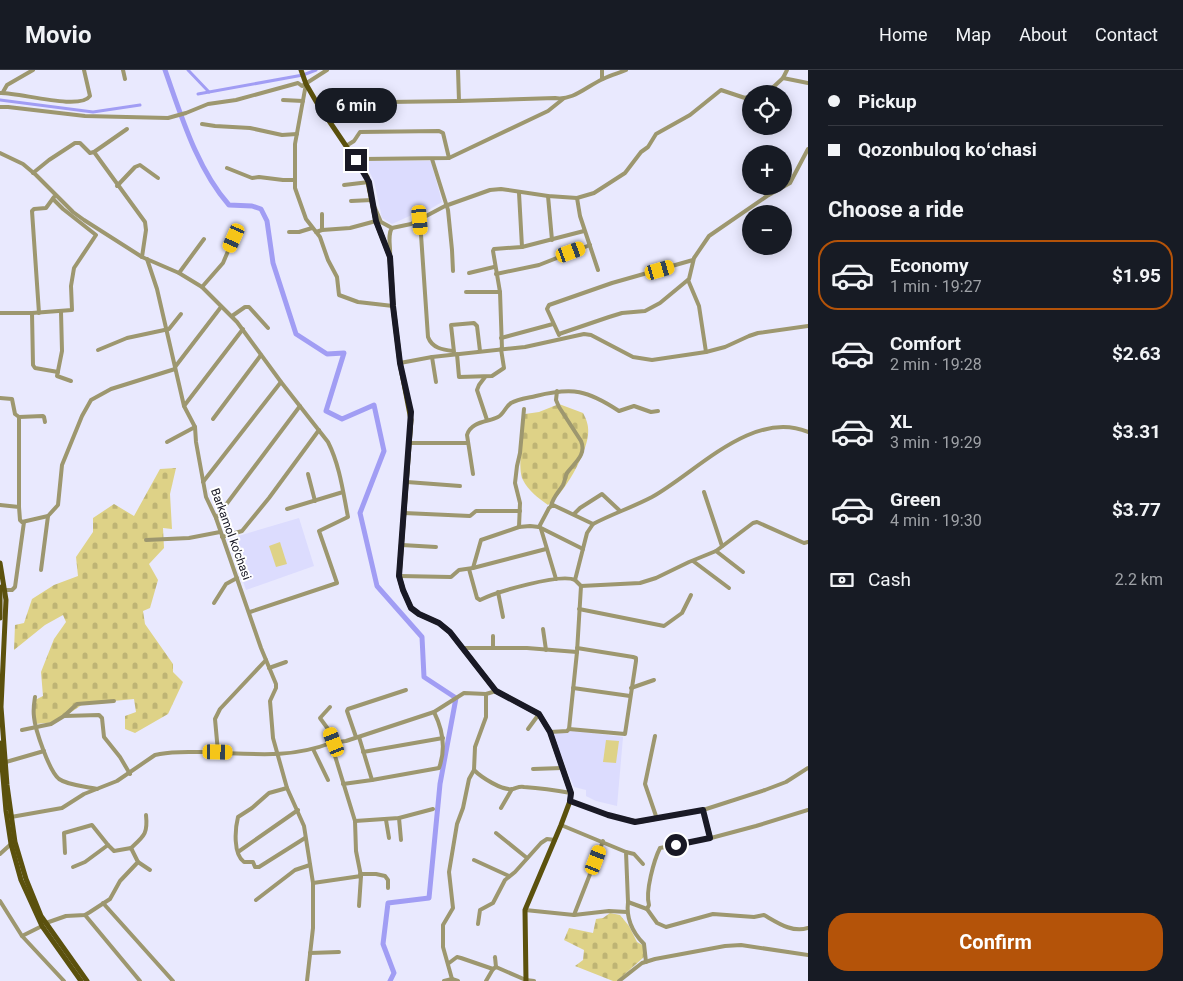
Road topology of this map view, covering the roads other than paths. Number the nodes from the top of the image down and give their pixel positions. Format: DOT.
graph roads {
  1 [pos="33,70"];
  2 [pos="84,70"];
  3 [pos="123,70"];
  4 [pos="326,70"];
  5 [pos="458,70"];
  6 [pos="602,70"];
  7 [pos="626,70"];
  8 [pos="787,70"];
  9 [pos="301,71"];
  10 [pos="783,78"];
  11 [pos="125,79"];
  12 [pos="602,79"];
  13 [pos="305,82"];
  14 [pos="808,83"];
  15 [pos="776,85"];
  16 [pos="1,92"];
  17 [pos="742,97"];
  18 [pos="563,99"];
  19 [pos="283,100"];
  20 [pos="302,101"];
  21 [pos="459,102"];
  22 [pos="317,103"];
  23 [pos="0,107"];
  24 [pos="202,124"];
  25 [pos="127,129"];
  26 [pos="297,134"];
  27 [pos="346,146"];
  28 [pos="808,149"];
  29 [pos="94,152"];
  30 [pos="0,153"];
  31 [pos="449,158"];
  32 [pos="432,159"];
  33 [pos="356,160"];
  34 [pos="227,168"];
  35 [pos="33,173"];
  36 [pos="158,178"];
  37 [pos="294,180"];
  38 [pos="369,182"];
  39 [pos="344,185"];
  40 [pos="117,186"];
  41 [pos="518,193"];
  42 [pos="548,196"];
  43 [pos="54,197"];
  44 [pos="578,198"];
  45 [pos="351,201"];
  46 [pos="373,202"];
  47 [pos="445,206"];
  48 [pos="322,214"];
  49 [pos="420,220"];
  50 [pos="376,221"];
  51 [pos="392,228"];
  52 [pos="314,230"];
  53 [pos="322,230"];
  54 [pos="584,230"];
  55 [pos="289,232"];
  56 [pos="234,238"];
  57 [pos="204,239"];
  58 [pos="552,240"];
  59 [pos="590,246"];
  60 [pos="522,247"];
  61 [pos="142,257"];
  62 [pos="390,257"];
  63 [pos="147,259"];
  64 [pos="694,260"];
  65 [pos="494,267"];
  66 [pos="598,270"];
  67 [pos="453,271"];
  68 [pos="179,273"];
  69 [pos="469,273"];
  70 [pos="496,274"];
  71 [pos="688,280"];
  72 [pos="202,287"];
  73 [pos="466,292"];
  74 [pos="500,292"];
  75 [pos="393,306"];
  76 [pos="221,308"];
  77 [pos="0,312"];
  78 [pos="61,312"];
  79 [pos="32,313"];
  80 [pos="38,313"];
  81 [pos="181,314"];
  82 [pos="232,316"];
  83 [pos="554,324"];
  84 [pos="808,326"];
  85 [pos="268,328"];
  86 [pos="243,329"];
  87 [pos="166,330"];
  88 [pos="559,334"];
  89 [pos="501,338"];
  90 [pos="561,340"];
  91 [pos="501,349"];
  92 [pos="98,350"];
  93 [pos="480,351"];
  94 [pos="706,352"];
  95 [pos="455,353"];
  96 [pos="261,355"];
  97 [pos="432,357"];
  98 [pos="400,363"];
  99 [pos="175,368"];
  100 [pos="58,372"];
  101 [pos="485,378"];
  102 [pos="71,380"];
  103 [pos="280,382"];
  104 [pos="436,382"];
  105 [pos="556,391"];
  106 [pos="0,398"];
  107 [pos="184,406"];
  108 [pos="300,406"];
  109 [pos="524,409"];
  110 [pos="658,412"];
  111 [pos="19,417"];
  112 [pos="213,419"];
  113 [pos="487,420"];
  114 [pos="45,422"];
  115 [pos="195,427"];
  116 [pos="319,430"];
  117 [pos="808,432"];
  118 [pos="167,442"];
  119 [pos="410,443"];
  120 [pos="468,443"];
  121 [pos="308,474"];
  122 [pos="473,474"];
  123 [pos="203,482"];
  124 [pos="407,482"];
  125 [pos="460,486"];
  126 [pos="344,492"];
  127 [pos="704,492"];
  128 [pos="315,500"];
  129 [pos="0,505"];
  130 [pos="551,506"];
  131 [pos="19,507"];
  132 [pos="288,509"];
  133 [pos="620,510"];
  134 [pos="520,511"];
  135 [pos="404,513"];
  136 [pos="574,514"];
  137 [pos="48,516"];
  138 [pos="216,518"];
  139 [pos="24,522"];
  140 [pos="593,524"];
  141 [pos="519,527"];
  142 [pos="540,528"];
  143 [pos="220,532"];
  144 [pos="222,537"];
  145 [pos="146,540"];
  146 [pos="808,542"];
  147 [pos="402,545"];
  148 [pos="722,546"];
  149 [pos="436,547"];
  150 [pos="546,549"];
  151 [pos="583,549"];
  152 [pos="716,551"];
  153 [pos="693,561"];
  154 [pos="0,564"];
  155 [pos="471,569"];
  156 [pos="41,570"];
  157 [pos="743,572"];
  158 [pos="399,576"];
  159 [pos="237,578"];
  160 [pos="556,579"];
  161 [pos="575,580"];
  162 [pos="337,582"];
  163 [pos="581,586"];
  164 [pos="729,588"];
  165 [pos="2,589"];
  166 [pos="339,589"];
  167 [pos="498,592"];
  168 [pos="691,595"];
  169 [pos="0,603"];
  170 [pos="214,603"];
  171 [pos="580,609"];
  172 [pos="250,612"];
  173 [pos="503,617"];
  174 [pos="0,618"];
  175 [pos="543,629"];
  176 [pos="492,636"];
  177 [pos="464,648"];
  178 [pos="493,648"];
  179 [pos="546,650"];
  180 [pos="577,650"];
  181 [pos="266,660"];
  182 [pos="286,662"];
  183 [pos="269,668"];
  184 [pos="654,680"];
  185 [pos="573,688"];
  186 [pos="631,688"];
  187 [pos="406,690"];
  188 [pos="496,691"];
  189 [pos="486,694"];
  190 [pos="630,696"];
  191 [pos="35,697"];
  192 [pos="114,701"];
  193 [pos="330,707"];
  194 [pos="434,712"];
  195 [pos="539,714"];
  196 [pos="64,716"];
  197 [pos="36,726"];
  198 [pos="528,729"];
  199 [pos="569,729"];
  200 [pos="22,730"];
  201 [pos="550,732"];
  202 [pos="655,736"];
  203 [pos="357,737"];
  204 [pos="443,738"];
  205 [pos="332,742"];
  206 [pos="0,743"];
  207 [pos="313,749"];
  208 [pos="44,751"];
  209 [pos="218,752"];
  210 [pos="363,752"];
  211 [pos="277,755"];
  212 [pos="2,762"];
  213 [pos="562,768"];
  214 [pos="808,768"];
  215 [pos="474,770"];
  216 [pos="533,770"];
  217 [pos="130,774"];
  218 [pos="328,780"];
  219 [pos="372,780"];
  220 [pos="343,784"];
  221 [pos="2,786"];
  222 [pos="287,788"];
  223 [pos="97,789"];
  224 [pos="512,789"];
  225 [pos="571,793"];
  226 [pos="570,801"];
  227 [pos="501,808"];
  228 [pos="433,809"];
  229 [pos="298,810"];
  230 [pos="703,810"];
  231 [pos="808,810"];
  232 [pos="146,815"];
  233 [pos="11,817"];
  234 [pos="399,818"];
  235 [pos="657,819"];
  236 [pos="386,820"];
  237 [pos="355,821"];
  238 [pos="561,825"];
  239 [pos="496,833"];
  240 [pos="305,838"];
  241 [pos="389,838"];
  242 [pos="710,838"];
  243 [pos="401,840"];
  244 [pos="554,840"];
  245 [pos="603,841"];
  246 [pos="11,844"];
  247 [pos="108,846"];
  248 [pos="131,848"];
  249 [pos="238,852"];
  250 [pos="626,852"];
  251 [pos="65,853"];
  252 [pos="0,854"];
  253 [pos="527,858"];
  254 [pos="474,860"];
  255 [pos="138,862"];
  256 [pos="643,864"];
  257 [pos="310,865"];
  258 [pos="73,867"];
  259 [pos="150,870"];
  260 [pos="360,875"];
  261 [pos="509,876"];
  262 [pos="313,883"];
  263 [pos="388,888"];
  264 [pos="256,900"];
  265 [pos="0,901"];
  266 [pos="104,902"];
  267 [pos="628,902"];
  268 [pos="359,906"];
  269 [pos="647,909"];
  270 [pos="525,910"];
  271 [pos="627,912"];
  272 [pos="85,915"];
  273 [pos="574,915"];
  274 [pos="44,924"];
  275 [pos="478,924"];
  276 [pos="808,928"];
  277 [pos="22,936"];
  278 [pos="339,952"];
  279 [pos="310,953"];
  280 [pos="808,955"];
  281 [pos="495,957"];
  282 [pos="646,962"];
  283 [pos="449,963"];
  284 [pos="495,968"];
  285 [pos="452,979"];
  286 [pos="79,980"];
  287 [pos="526,980"];
  288 [pos="64,981"];
  289 [pos="87,981"];
  290 [pos="140,981"];
  291 [pos="173,981"];
  292 [pos="307,981"];
  293 [pos="444,981"];
  294 [pos="458,981"];
  295 [pos="486,981"];
  296 [pos="534,981"];
  297 [pos="619,981"];
  1 -- 16 [label="street"];
  2 -- 16 [label="street"];
  3 -- 11 [label="street"];
  4 -- 13 [label="street"];
  5 -- 21 [label="street"];
  6 -- 12 [label="street"];
  7 -- 12 [label="street"];
  8 -- 10 [label="street"];
  9 -- 13 [label="main road"];
  10 -- 14 [label="street"];
  10 -- 15 [label="street"];
  12 -- 18 [label="street"];
  13 -- 20 [label="street"];
  13 -- 22 [label="main road"];
  13 -- 23 [label="street"];
  17 -- 44 [label="street"];
  18 -- 21 [label="street"];
  18 -- 31 [label="street"];
  19 -- 20 [label="street"];
  20 -- 26 [label="street"];
  21 -- 22 [label="street"];
  22 -- 27 [label="main road"];
  24 -- 26 [label="street"];
  25 -- 29 [label="street"];
  26 -- 37 [label="street"];
  27 -- 31 [label="street"];
  27 -- 33 [label="main road"];
  28 -- 64 [label="street"];
  29 -- 35 [label="street"];
  29 -- 40 [label="street"];
  30 -- 35 [label="street"];
  31 -- 32 [label="street"];
  32 -- 33 [label="street"];
  32 -- 47 [label="street"];
  33 -- 38 [label="main road"];
  34 -- 37 [label="street"];
  35 -- 43 [label="street"];
  36 -- 40 [label="street"];
  37 -- 52 [label="street"];
  38 -- 39 [label="street"];
  38 -- 46 [label="main road"];
  40 -- 61 [label="street"];
  41 -- 42 [label="street"];
  41 -- 47 [label="street"];
  41 -- 60 [label="street"];
  42 -- 44 [label="street"];
  42 -- 58 [label="street"];
  43 -- 61 [label="street"];
  43 -- 78 [label="street"];
  43 -- 80 [label="street"];
  44 -- 54 [label="street"];
  45 -- 46 [label="street"];
  46 -- 50 [label="main road"];
  46 -- 51 [label="street"];
  47 -- 49 [label="street"];
  47 -- 67 [label="street"];
  48 -- 53 [label="street"];
  49 -- 51 [label="street"];
  49 -- 95 [label="street"];
  50 -- 53 [label="street"];
  50 -- 62 [label="main road"];
  51 -- 62 [label="street"];
  52 -- 53 [label="street"];
  52 -- 55 [label="street"];
  52 -- 75 [label="street"];
  54 -- 58 [label="street"];
  54 -- 59 [label="street"];
  56 -- 72 [label="street"];
  57 -- 68 [label="street"];
  58 -- 60 [label="street"];
  59 -- 66 [label="street"];
  59 -- 70 [label="street"];
  60 -- 65 [label="street"];
  61 -- 63 [label="street"];
  62 -- 75 [label="main road"];
  63 -- 68 [label="street"];
  63 -- 87 [label="street, Barkamol ko'chasi"];
  64 -- 71 [label="street"];
  64 -- 83 [label="street"];
  65 -- 69 [label="street"];
  65 -- 70 [label="street"];
  68 -- 72 [label="street"];
  70 -- 74 [label="street"];
  71 -- 88 [label="street"];
  71 -- 94 [label="street"];
  72 -- 76 [label="street"];
  73 -- 74 [label="street"];
  74 -- 89 [label="street"];
  75 -- 98 [label="main road"];
  76 -- 82 [label="street"];
  76 -- 99 [label="street"];
  77 -- 79 [label="street"];
  78 -- 80 [label="street"];
  78 -- 100 [label="street"];
  79 -- 80 [label="street"];
  79 -- 100 [label="street"];
  81 -- 87 [label="street"];
  82 -- 85 [label="street"];
  82 -- 86 [label="street"];
  83 -- 88 [label="street"];
  83 -- 89 [label="street"];
  84 -- 94 [label="street"];
  86 -- 96 [label="street"];
  86 -- 107 [label="street"];
  87 -- 92 [label="street"];
  87 -- 99 [label="street, Barkamol ko'chasi"];
  88 -- 90 [label="street"];
  89 -- 91 [label="street"];
  90 -- 91 [label="street"];
  90 -- 94 [label="street"];
  91 -- 93 [label="street"];
  91 -- 101 [label="street"];
  93 -- 95 [label="street"];
  93 -- 95 [label="street"];
  95 -- 97 [label="street"];
  95 -- 101 [label="street"];
  96 -- 103 [label="street"];
  96 -- 112 [label="street"];
  97 -- 98 [label="street"];
  97 -- 104 [label="street"];
  98 -- 119 [label="main road"];
  99 -- 107 [label="street, Barkamol ko'chasi"];
  99 -- 137 [label="street"];
  100 -- 102 [label="street"];
  101 -- 113 [label="street"];
  103 -- 108 [label="street"];
  103 -- 123 [label="street"];
  105 -- 110 [label="street"];
  105 -- 113 [label="street"];
  105 -- 130 [label="street"];
  106 -- 111 [label="street"];
  107 -- 115 [label="street, Barkamol ko'chasi"];
  108 -- 116 [label="street"];
  108 -- 138 [label="street"];
  109 -- 134 [label="street"];
  111 -- 114 [label="street"];
  111 -- 131 [label="street"];
  113 -- 120 [label="street"];
  115 -- 118 [label="street"];
  115 -- 123 [label="street, Barkamol ko'chasi"];
  116 -- 126 [label="street"];
  116 -- 144 [label="street"];
  117 -- 133 [label="street"];
  119 -- 120 [label="street"];
  119 -- 124 [label="main road"];
  120 -- 122 [label="street"];
  121 -- 128 [label="street"];
  123 -- 138 [label="street, Barkamol ko'chasi"];
  124 -- 125 [label="street"];
  124 -- 135 [label="main road"];
  126 -- 128 [label="street"];
  126 -- 162 [label="street"];
  127 -- 148 [label="street"];
  128 -- 132 [label="street"];
  129 -- 131 [label="street"];
  130 -- 136 [label="street"];
  130 -- 142 [label="street"];
  131 -- 139 [label="street"];
  133 -- 136 [label="street"];
  133 -- 140 [label="street"];
  134 -- 135 [label="street"];
  134 -- 141 [label="street"];
  135 -- 147 [label="main road"];
  136 -- 140 [label="street"];
  137 -- 139 [label="street"];
  137 -- 156 [label="street"];
  138 -- 143 [label="street, Barkamol ko'chasi"];
  139 -- 165 [label="street"];
  140 -- 151 [label="street"];
  141 -- 142 [label="street"];
  141 -- 155 [label="street"];
  142 -- 150 [label="street"];
  142 -- 151 [label="street"];
  143 -- 144 [label="street, Barkamol ko'chasi"];
  143 -- 145 [label="street"];
  144 -- 159 [label="street, Barkamol ko'chasi"];
  146 -- 148 [label="street"];
  147 -- 149 [label="street"];
  147 -- 158 [label="main road"];
  148 -- 152 [label="street"];
  150 -- 155 [label="street"];
  150 -- 160 [label="street"];
  151 -- 161 [label="street"];
  152 -- 153 [label="street"];
  152 -- 157 [label="street"];
  153 -- 163 [label="street"];
  153 -- 164 [label="street"];
  154 -- 165 [label="main road"];
  155 -- 158 [label="street"];
  155 -- 167 [label="street"];
  158 -- 177 [label="main road"];
  159 -- 170 [label="street"];
  159 -- 172 [label="street, Barkamol ko'chasi"];
  160 -- 161 [label="street"];
  160 -- 167 [label="street"];
  161 -- 163 [label="street"];
  162 -- 166 [label="street"];
  162 -- 172 [label="street"];
  163 -- 171 [label="street"];
  165 -- 169 [label="main road"];
  165 -- 212 [label="main road"];
  167 -- 173 [label="street"];
  168 -- 171 [label="street"];
  169 -- 174 [label="main road"];
  171 -- 180 [label="street"];
  172 -- 181 [label="street, Barkamol ko'chasi"];
  175 -- 179 [label="street"];
  176 -- 178 [label="street"];
  177 -- 178 [label="street"];
  177 -- 188 [label="main road"];
  178 -- 179 [label="street"];
  179 -- 180 [label="street"];
  180 -- 185 [label="street"];
  180 -- 186 [label="street"];
  181 -- 183 [label="street, Barkamol ko'chasi"];
  181 -- 209 [label="street"];
  182 -- 183 [label="street"];
  183 -- 211 [label="street, Barkamol ko'chasi"];
  184 -- 186 [label="street"];
  185 -- 190 [label="street"];
  185 -- 199 [label="street"];
  186 -- 190 [label="street"];
  187 -- 203 [label="street"];
  188 -- 189 [label="street"];
  188 -- 195 [label="main road"];
  189 -- 194 [label="street"];
  189 -- 215 [label="street"];
  190 -- 199 [label="street"];
  191 -- 197 [label="street"];
  192 -- 196 [label="street"];
  193 -- 205 [label="street"];
  194 -- 203 [label="street"];
  194 -- 204 [label="street"];
  195 -- 198 [label="street"];
  195 -- 201 [label="main road"];
  196 -- 197 [label="street"];
  196 -- 217 [label="street"];
  197 -- 200 [label="street"];
  197 -- 208 [label="street"];
  199 -- 201 [label="street"];
  201 -- 213 [label="main road"];
  202 -- 235 [label="street"];
  203 -- 205 [label="street"];
  203 -- 210 [label="street"];
  204 -- 210 [label="street"];
  204 -- 219 [label="street"];
  205 -- 207 [label="street"];
  205 -- 220 [label="street"];
  206 -- 212 [label="main road"];
  207 -- 211 [label="street"];
  207 -- 218 [label="street"];
  208 -- 212 [label="street"];
  208 -- 223 [label="street"];
  209 -- 211 [label="street"];
  209 -- 217 [label="street"];
  210 -- 219 [label="street"];
  211 -- 222 [label="street, Barkamol ko'chasi"];
  212 -- 221 [label="main road"];
  212 -- 233 [label="main road"];
  213 -- 216 [label="street"];
  213 -- 225 [label="main road"];
  214 -- 230 [label="street"];
  215 -- 224 [label="street"];
  215 -- 283 [label="street"];
  217 -- 223 [label="street"];
  219 -- 220 [label="street"];
  220 -- 237 [label="street"];
  221 -- 246 [label="main road"];
  222 -- 229 [label="street, Barkamol ko'chasi"];
  222 -- 249 [label="street"];
  223 -- 233 [label="street"];
  224 -- 225 [label="street"];
  224 -- 227 [label="street"];
  225 -- 226 [label="main road"];
  226 -- 235 [label="street"];
  226 -- 238 [label="main road"];
  228 -- 234 [label="street"];
  229 -- 240 [label="street, Barkamol ko'chasi"];
  229 -- 249 [label="street"];
  230 -- 235 [label="street"];
  230 -- 242 [label="street"];
  231 -- 242 [label="street"];
  232 -- 248 [label="street"];
  233 -- 274 [label="main road"];
  234 -- 236 [label="street"];
  234 -- 243 [label="street"];
  236 -- 237 [label="street"];
  236 -- 241 [label="street"];
  237 -- 260 [label="street"];
  238 -- 244 [label="main road"];
  238 -- 245 [label="street"];
  239 -- 253 [label="street"];
  240 -- 249 [label="street"];
  240 -- 257 [label="street, Barkamol ko'chasi"];
  242 -- 269 [label="street"];
  244 -- 253 [label="street"];
  244 -- 270 [label="main road"];
  245 -- 250 [label="street"];
  245 -- 273 [label="street"];
  246 -- 252 [label="street"];
  246 -- 274 [label="main road"];
  247 -- 248 [label="street"];
  247 -- 251 [label="street"];
  247 -- 258 [label="street"];
  248 -- 255 [label="street"];
  250 -- 256 [label="street"];
  250 -- 267 [label="street"];
  253 -- 261 [label="street"];
  254 -- 261 [label="street"];
  255 -- 259 [label="street"];
  255 -- 266 [label="street"];
  257 -- 262 [label="street, Barkamol ko'chasi"];
  257 -- 264 [label="street"];
  260 -- 262 [label="street"];
  260 -- 263 [label="street"];
  260 -- 268 [label="street"];
  261 -- 275 [label="street"];
  262 -- 279 [label="street, Barkamol ko'chasi"];
  265 -- 277 [label="street"];
  266 -- 272 [label="street"];
  266 -- 291 [label="street"];
  267 -- 269 [label="street"];
  267 -- 271 [label="street"];
  269 -- 276 [label="street"];
  270 -- 273 [label="street"];
  270 -- 287 [label="main road"];
  271 -- 273 [label="street"];
  271 -- 282 [label="street"];
  272 -- 274 [label="street"];
  272 -- 290 [label="street"];
  274 -- 277 [label="street"];
  274 -- 286 [label="main road"];
  274 -- 289 [label="main road"];
  277 -- 288 [label="street"];
  278 -- 279 [label="street"];
  279 -- 292 [label="street, Barkamol ko'chasi"];
  280 -- 282 [label="street"];
  281 -- 284 [label="street"];
  282 -- 297 [label="street"];
  283 -- 284 [label="street"];
  283 -- 285 [label="street"];
  284 -- 287 [label="street"];
  284 -- 295 [label="street"];
  285 -- 293 [label="street"];
  285 -- 294 [label="street"];
  287 -- 296 [label="street"];
}
